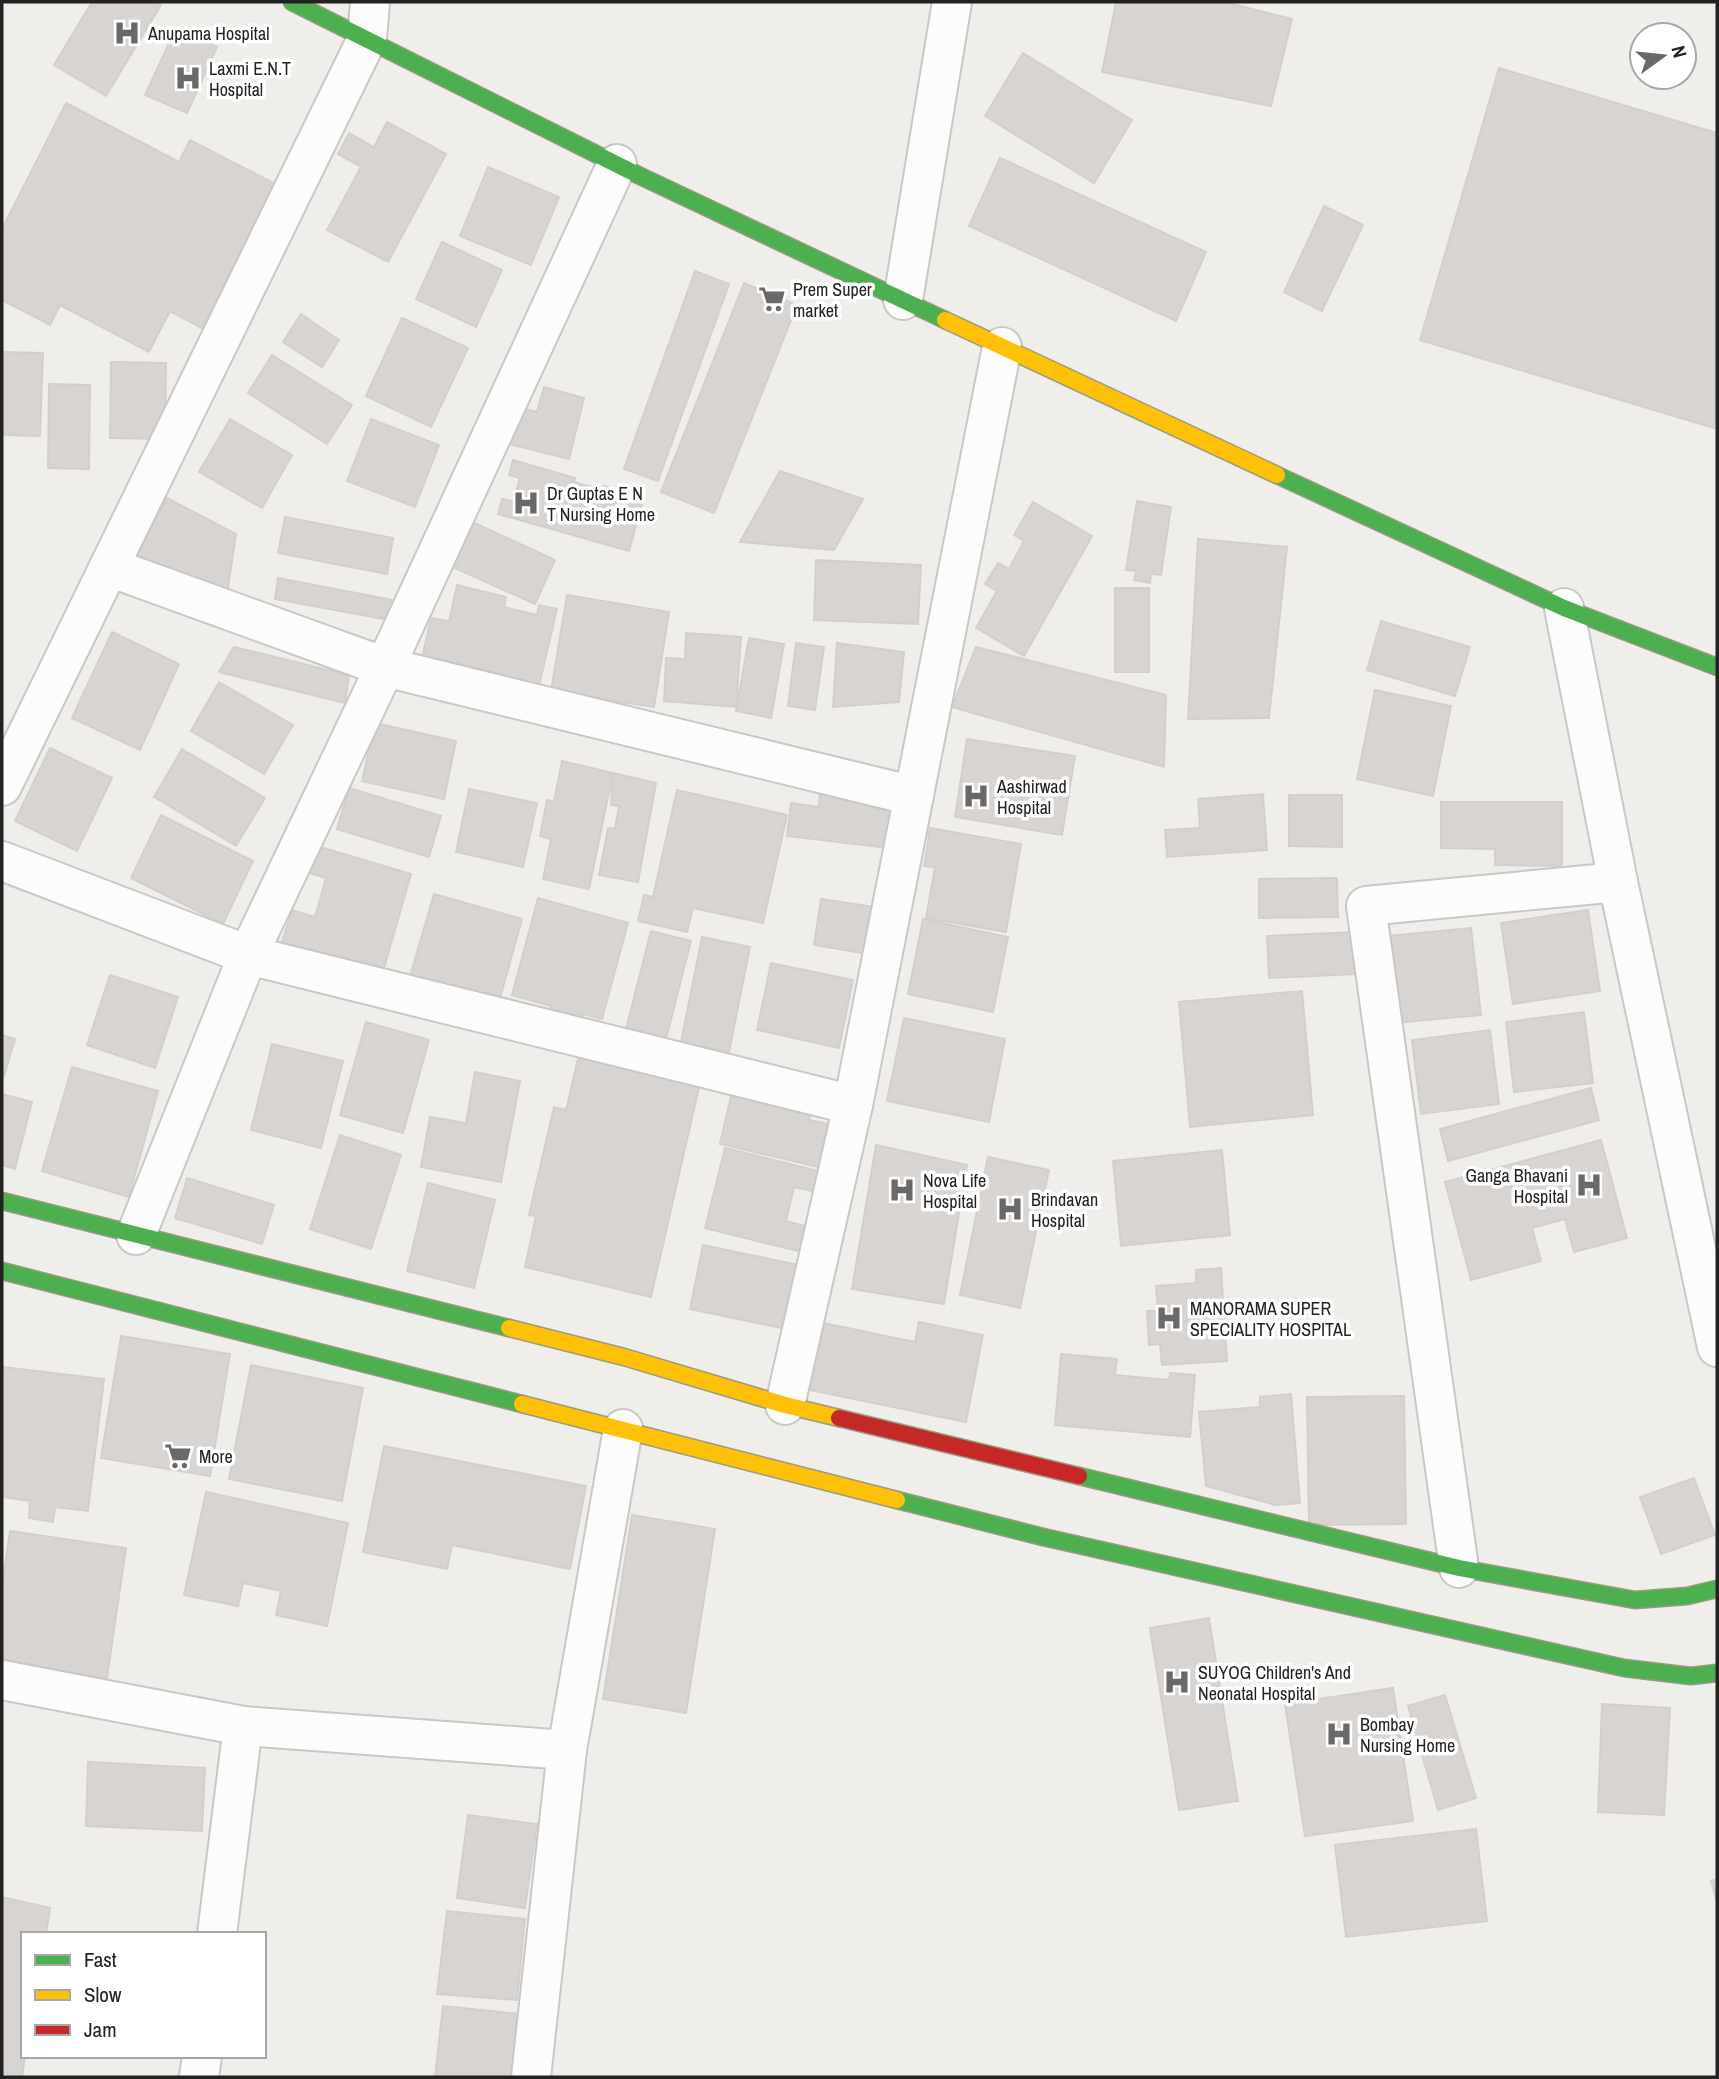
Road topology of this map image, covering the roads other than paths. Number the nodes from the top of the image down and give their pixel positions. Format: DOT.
graph roads {
  1 [pos="292,2"];
  2 [pos="370,2"];
  3 [pos="951,2"];
  4 [pos="367,39"];
  5 [pos="617,164"];
  6 [pos="903,300"];
  7 [pos="1002,347"];
  8 [pos="109,567"];
  9 [pos="1563,608"];
  10 [pos="385,667"];
  11 [pos="1717,667"];
  12 [pos="2,786"];
  13 [pos="914,796"];
  14 [pos="2,861"];
  15 [pos="1618,882"];
  16 [pos="248,955"];
  17 [pos="853,1105"];
  18 [pos="2,1201"];
  19 [pos="136,1236"];
  20 [pos="2,1271"];
  21 [pos="1717,1347"];
  22 [pos="785,1405"];
  23 [pos="623,1429"];
  24 [pos="1459,1568"];
  25 [pos="1717,1589"];
  26 [pos="1717,1673"];
  27 [pos="2,1680"];
  28 [pos="243,1726"];
  29 [pos="567,1750"];
  30 [pos="217,1932"];
  31 [pos="202,2058"];
  32 [pos="199,2077"];
  33 [pos="531,2077"];
  1 -- 4 [label="main road"];
  2 -- 4 [label="street"];
  3 -- 6 [label="street"];
  4 -- 5 [label="main road"];
  4 -- 8 [label="street"];
  5 -- 6 [label="main road"];
  5 -- 10 [label="street"];
  6 -- 7 [label="main road"];
  7 -- 9 [label="main road"];
  7 -- 13 [label="street"];
  8 -- 10 [label="street"];
  8 -- 12 [label="street"];
  9 -- 11 [label="main road"];
  9 -- 15 [label="street"];
  10 -- 13 [label="street"];
  10 -- 16 [label="street"];
  13 -- 17 [label="street"];
  14 -- 16 [label="street"];
  15 -- 21 [label="street"];
  15 -- 24 [label="street"];
  16 -- 17 [label="street"];
  16 -- 19 [label="street"];
  17 -- 22 [label="street"];
  18 -- 19 [label="main road"];
  19 -- 22 [label="main road"];
  20 -- 23 [label="main road"];
  22 -- 24 [label="main road"];
  23 -- 26 [label="main road"];
  23 -- 29 [label="street"];
  24 -- 25 [label="main road"];
  27 -- 28 [label="street"];
  28 -- 29 [label="street"];
  28 -- 30 [label="street"];
  29 -- 33 [label="street"];
  31 -- 32 [label="street"];
}
